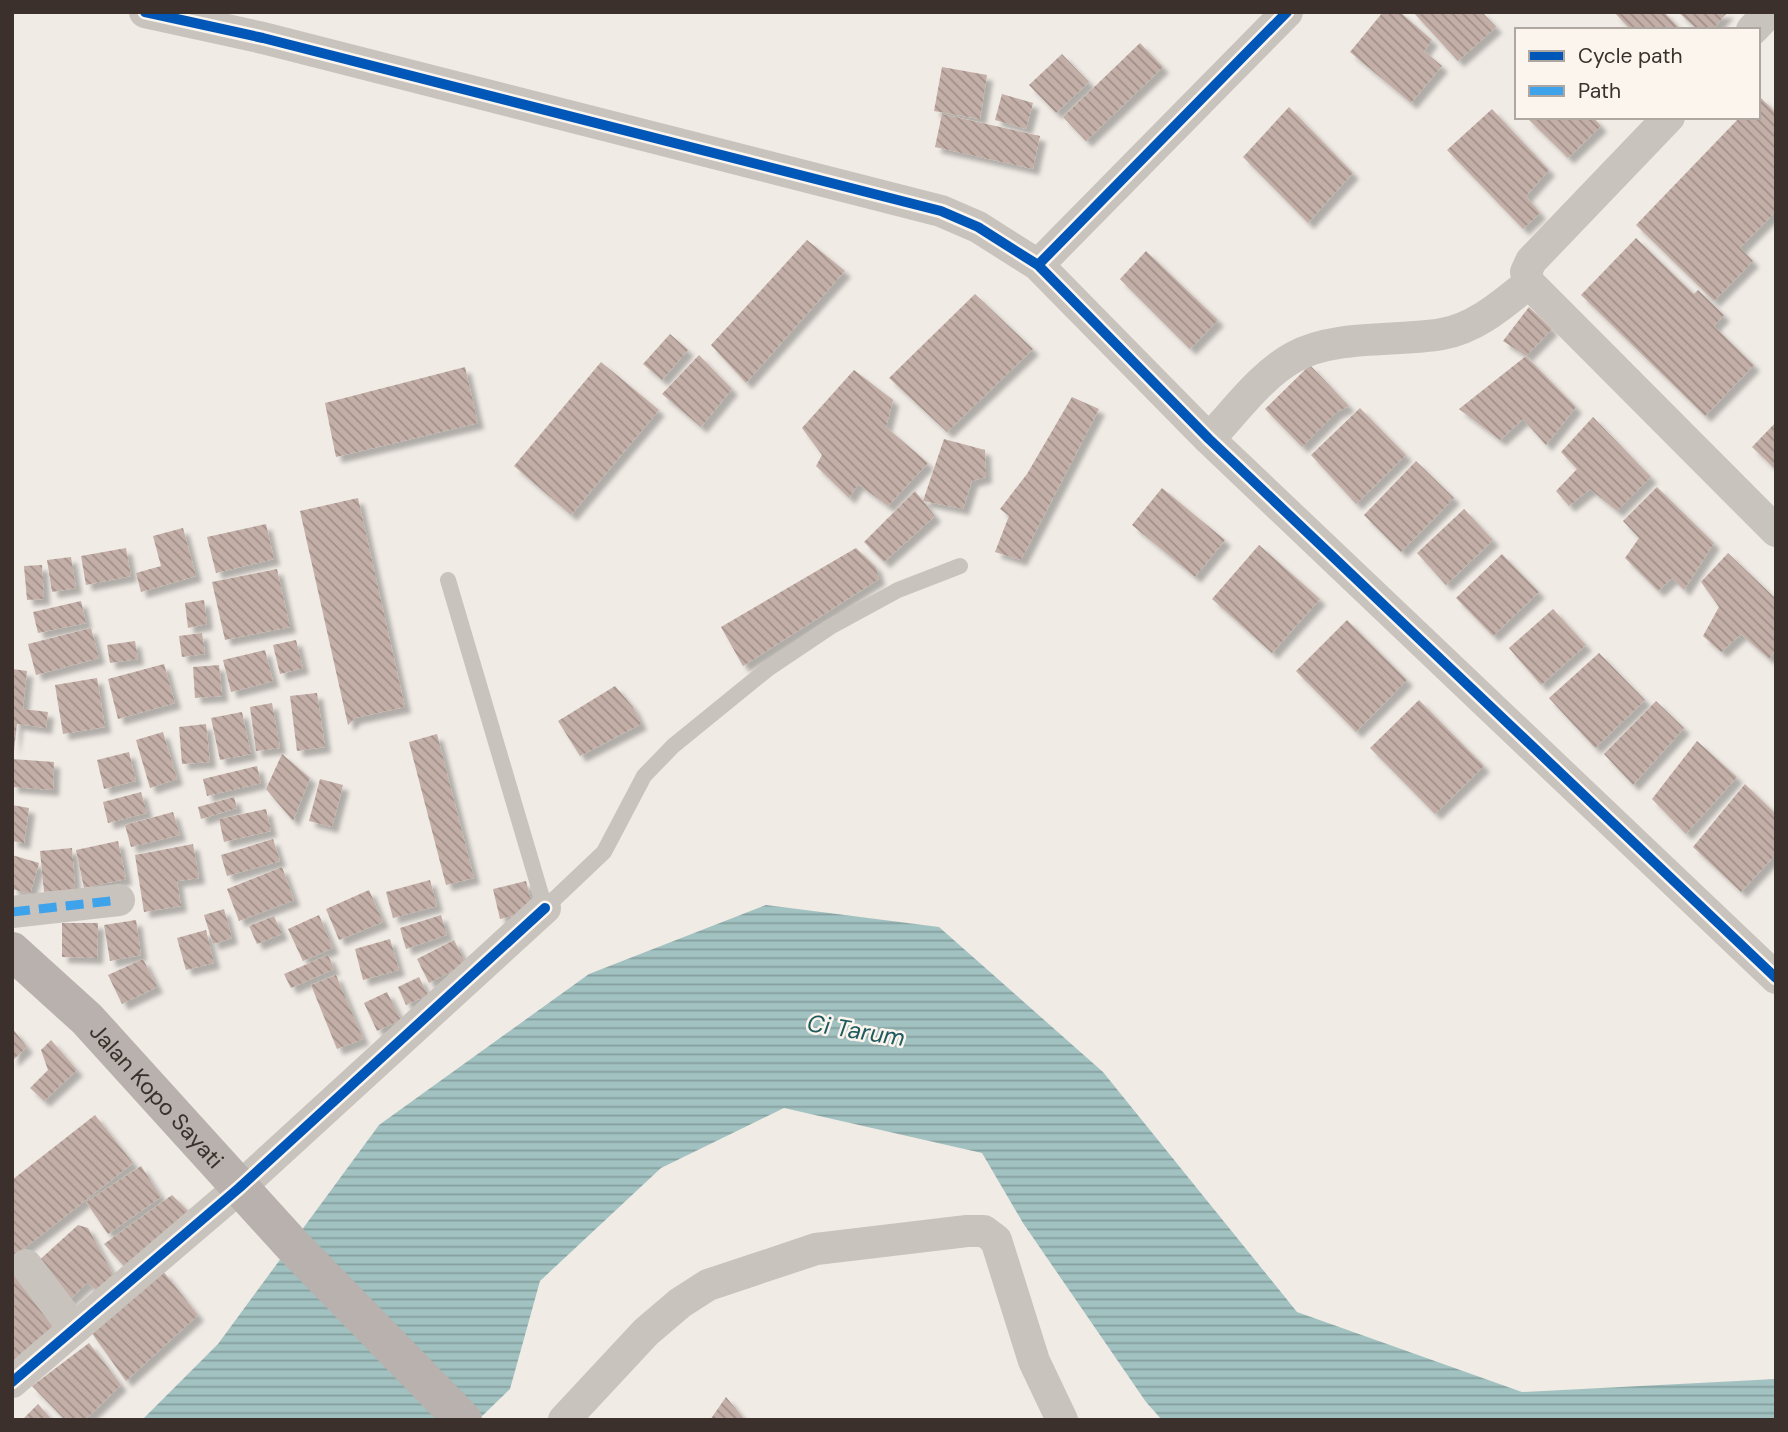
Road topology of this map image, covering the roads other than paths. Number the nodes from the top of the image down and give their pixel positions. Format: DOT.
graph roads {
  1 [pos="145,12"];
  2 [pos="1287,12"];
  3 [pos="1769,12"];
  4 [pos="267,25"];
  5 [pos="1754,28"];
  6 [pos="1667,119"];
  7 [pos="1038,265"];
  8 [pos="1529,283"];
  9 [pos="1209,439"];
  10 [pos="1776,531"];
  11 [pos="960,566"];
  12 [pos="448,580"];
  13 [pos="119,900"];
  14 [pos="545,908"];
  15 [pos="12,912"];
  16 [pos="12,951"];
  17 [pos="1776,978"];
  18 [pos="239,1188"];
  19 [pos="26,1265"];
  20 [pos="73,1327"];
  21 [pos="12,1382"];
  22 [pos="463,1420"];
  23 [pos="564,1420"];
  24 [pos="1062,1420"];
  1 -- 4 [label="street"];
  2 -- 7 [label="street"];
  3 -- 5 [label="street"];
  4 -- 7 [label="street"];
  6 -- 8 [label="street"];
  7 -- 9 [label="street"];
  8 -- 9 [label="street"];
  8 -- 10 [label="street"];
  9 -- 17 [label="street"];
  11 -- 14 [label="lane"];
  12 -- 14 [label="lane"];
  13 -- 15 [label="street"];
  14 -- 18 [label="street"];
  16 -- 18 [label="main road, Jalan Kopo Sayati"];
  18 -- 20 [label="street"];
  18 -- 22 [label="main road, Jalan Kopo Sayati"];
  19 -- 20 [label="street"];
  20 -- 21 [label="street"];
  23 -- 24 [label="street"];
}
